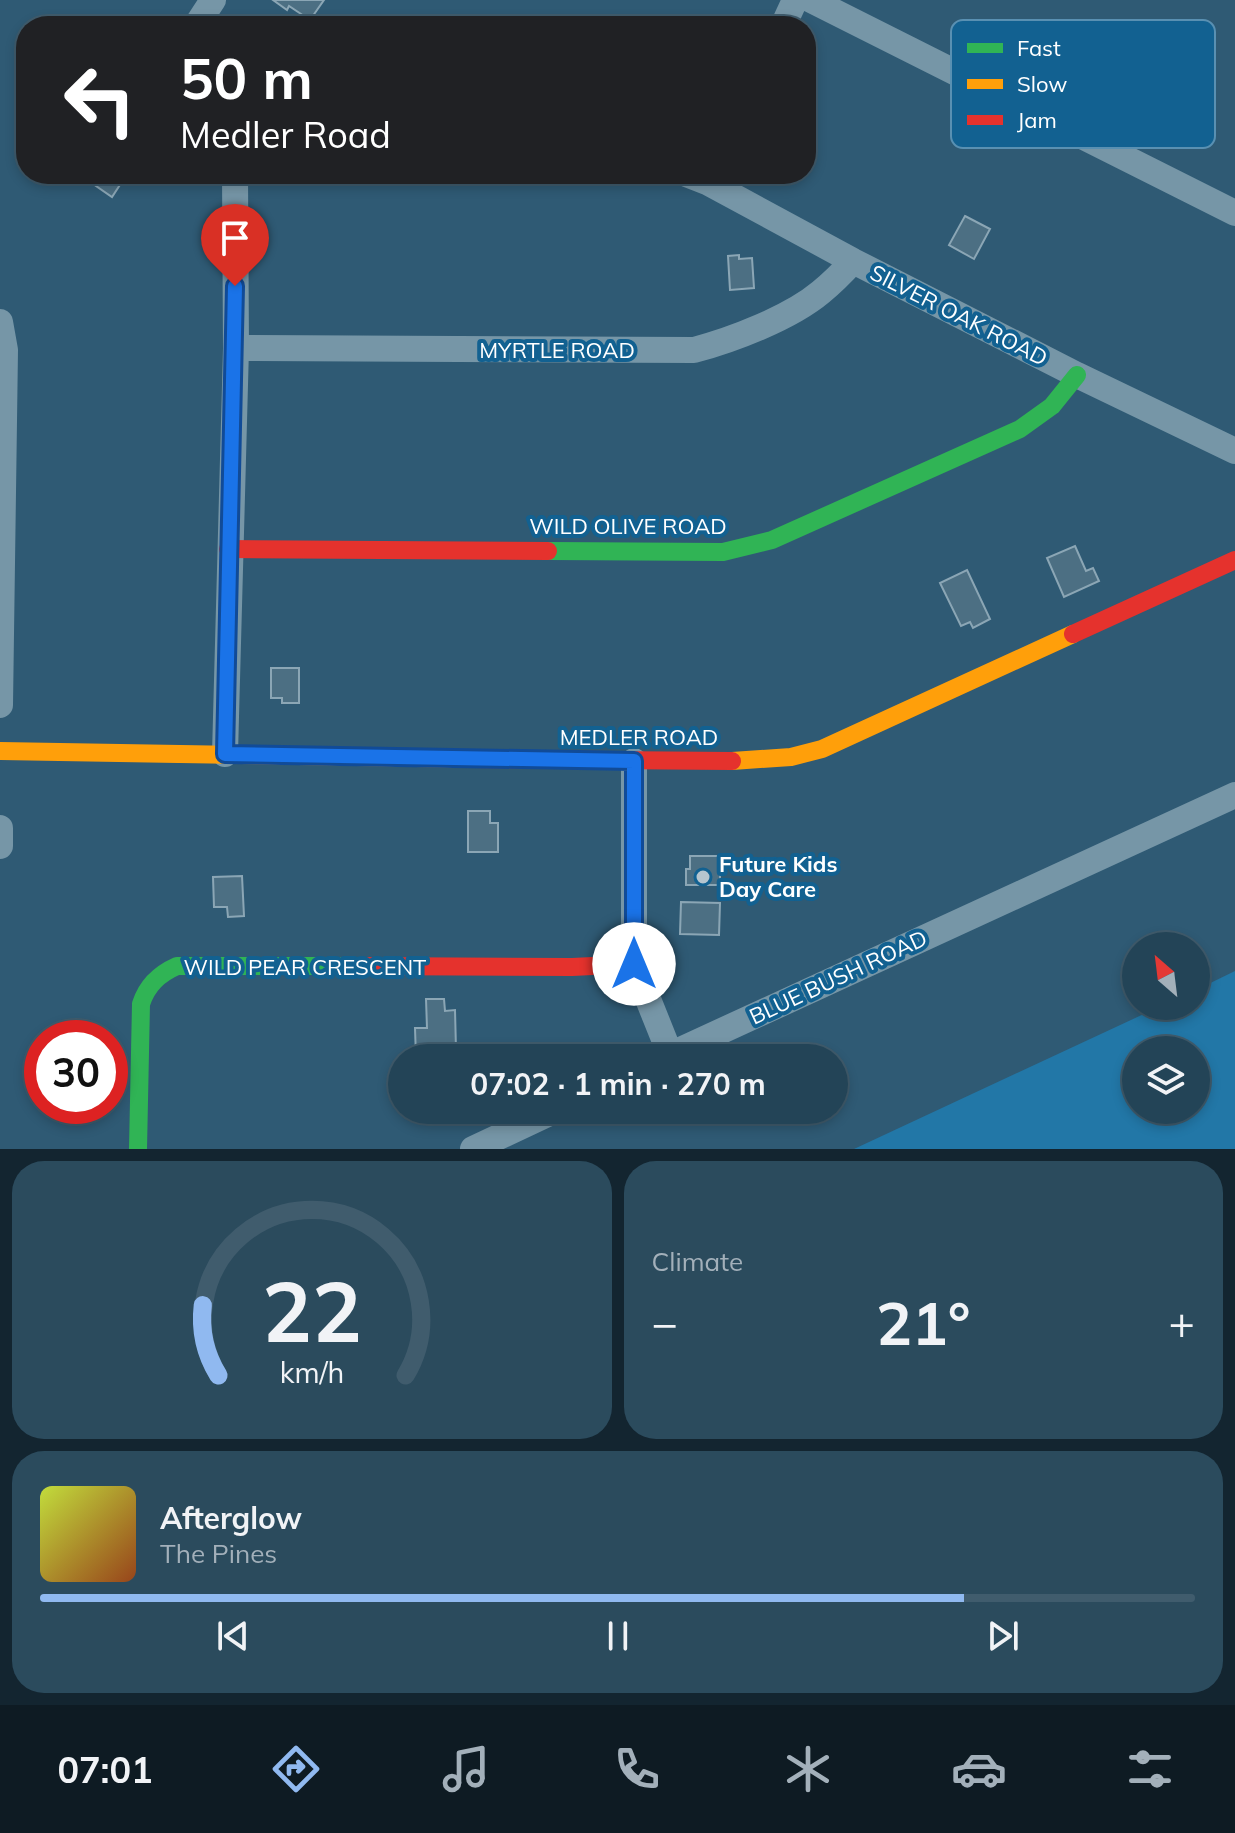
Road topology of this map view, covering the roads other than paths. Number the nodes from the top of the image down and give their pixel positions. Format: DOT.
graph roads {
  1 [pos="811,0"];
  2 [pos="951,70"];
  3 [pos="1106,148"];
  4 [pos="235,184"];
  5 [pos="716,184"];
  6 [pos="1235,213"];
  7 [pos="853,261"];
  8 [pos="0,322"];
  9 [pos="236,348"];
  10 [pos="1077,375"];
  11 [pos="1235,451"];
  12 [pos="228,549"];
  13 [pos="1235,560"];
  14 [pos="0,705"];
  15 [pos="0,751"];
  16 [pos="225,754"];
  17 [pos="634,761"];
  18 [pos="1235,795"];
  19 [pos="0,828"];
  20 [pos="0,846"];
  21 [pos="634,964"];
  22 [pos="663,1044"];
  23 [pos="693,1044"];
  24 [pos="526,1124"];
  25 [pos="138,1149"];
  26 [pos="473,1149"];
  1 -- 2 [label="street"];
  3 -- 6 [label="street"];
  4 -- 9 [label="street"];
  5 -- 7 [label="street, SILVER OAK ROAD"];
  7 -- 9 [label="street, MYRTLE ROAD"];
  7 -- 10 [label="street, SILVER OAK ROAD"];
  8 -- 14 [label="street"];
  9 -- 12 [label="street"];
  10 -- 11 [label="street, SILVER OAK ROAD"];
  10 -- 12 [label="street, WILD OLIVE ROAD"];
  12 -- 16 [label="street"];
  13 -- 17 [label="street, MEDLER ROAD"];
  15 -- 16 [label="street, MEDLER ROAD"];
  16 -- 17 [label="street, MEDLER ROAD"];
  17 -- 21 [label="street, BLUE BUSH ROAD"];
  18 -- 23 [label="street, BLUE BUSH ROAD"];
  19 -- 20 [label="street"];
  21 -- 22 [label="street, BLUE BUSH ROAD"];
  21 -- 25 [label="street, WILD PEAR CRESCENT"];
  24 -- 26 [label="street"];
}
